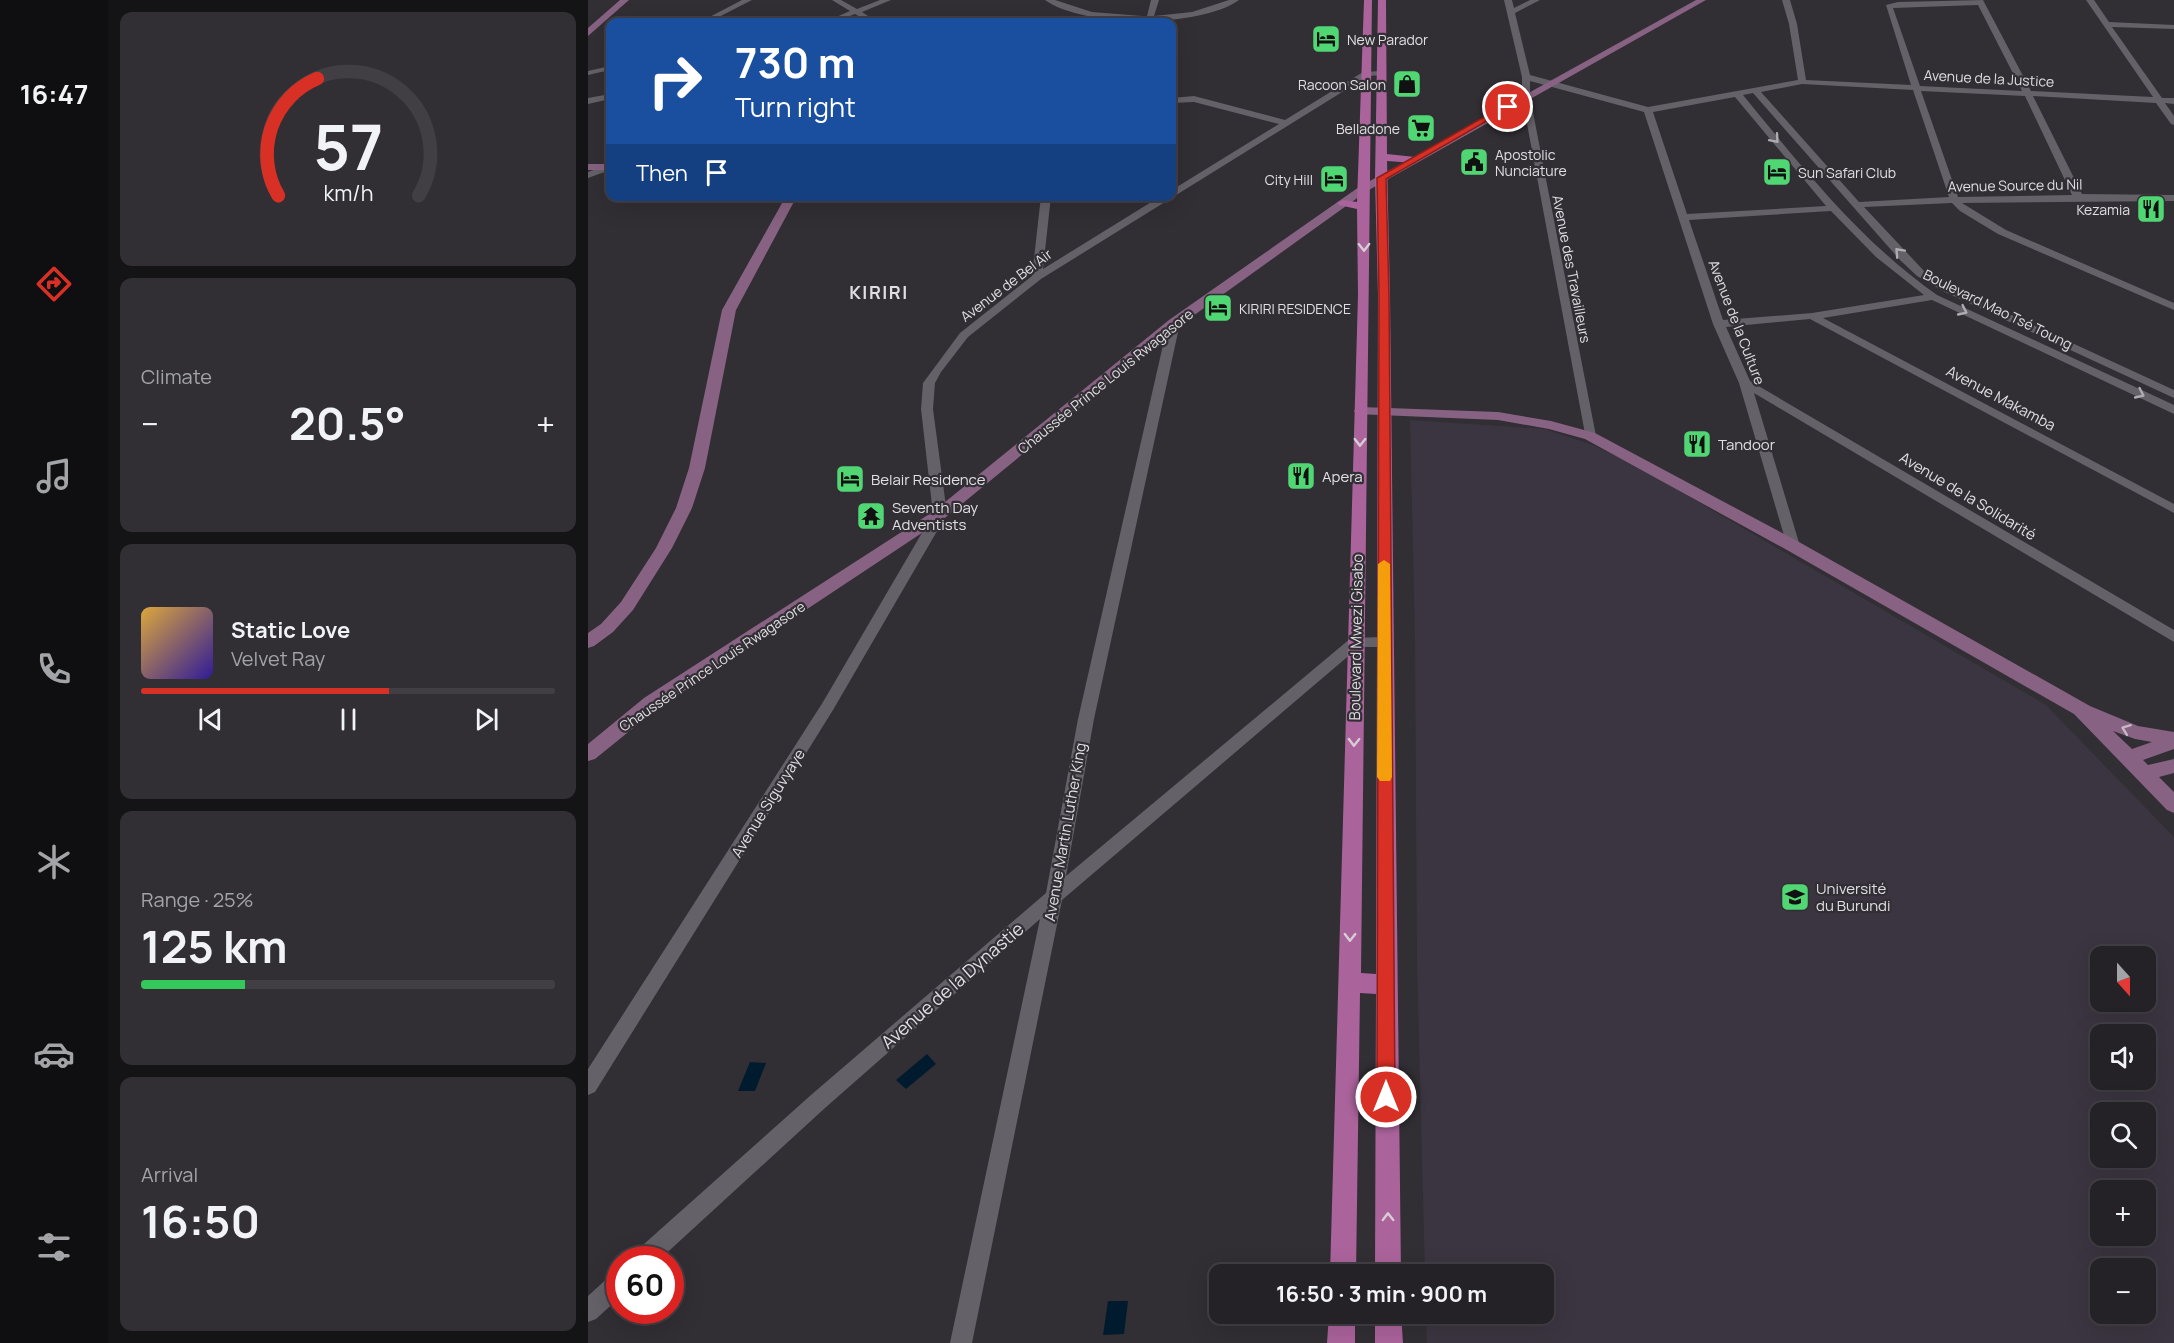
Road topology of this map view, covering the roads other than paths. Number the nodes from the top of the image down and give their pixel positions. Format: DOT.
graph roads {
  1 [pos="625,0"];
  2 [pos="748,0"];
  3 [pos="836,0"];
  4 [pos="887,0"];
  5 [pos="1049,0"];
  6 [pos="1155,0"];
  7 [pos="1235,0"];
  8 [pos="1368,0"];
  9 [pos="1382,0"];
  10 [pos="1508,0"];
  11 [pos="1536,0"];
  12 [pos="1702,0"];
  13 [pos="1786,0"];
  14 [pos="2090,0"];
  15 [pos="1980,1"];
  16 [pos="858,12"];
  17 [pos="1511,12"];
  18 [pos="712,18"];
  19 [pos="842,18"];
  20 [pos="868,18"];
  21 [pos="1150,18"];
  22 [pos="2106,24"];
  23 [pos="2174,27"];
  24 [pos="588,33"];
  25 [pos="606,68"];
  26 [pos="588,73"];
  27 [pos="1374,73"];
  28 [pos="1526,77"];
  29 [pos="1802,82"];
  30 [pos="1548,84"];
  31 [pos="1917,88"];
  32 [pos="1755,90"];
  33 [pos="1737,94"];
  34 [pos="2028,94"];
  35 [pos="1526,97"];
  36 [pos="606,98"];
  37 [pos="1176,100"];
  38 [pos="2159,100"];
  39 [pos="588,101"];
  40 [pos="2174,101"];
  41 [pos="1648,110"];
  42 [pos="2174,122"];
  43 [pos="1286,123"];
  44 [pos="1382,156"];
  45 [pos="1414,160"];
  46 [pos="588,167"];
  47 [pos="606,168"];
  48 [pos="606,169"];
  49 [pos="588,175"];
  50 [pos="1381,178"];
  51 [pos="1176,191"];
  52 [pos="2078,196"];
  53 [pos="1363,198"];
  54 [pos="2174,198"];
  55 [pos="1953,199"];
  56 [pos="789,201"];
  57 [pos="1045,201"];
  58 [pos="1160,201"];
  59 [pos="1856,205"];
  60 [pos="1835,208"];
  61 [pos="1682,217"];
  62 [pos="1037,277"];
  63 [pos="1364,295"];
  64 [pos="1384,295"];
  65 [pos="1933,297"];
  66 [pos="2174,307"];
  67 [pos="1812,316"];
  68 [pos="1174,323"];
  69 [pos="1719,324"];
  70 [pos="1745,383"];
  71 [pos="2174,393"];
  72 [pos="2174,410"];
  73 [pos="1361,411"];
  74 [pos="1384,411"];
  75 [pos="1590,436"];
  76 [pos="2174,509"];
  77 [pos="940,514"];
  78 [pos="1793,546"];
  79 [pos="2174,637"];
  80 [pos="588,642"];
  81 [pos="1356,642"];
  82 [pos="1384,642"];
  83 [pos="2081,709"];
  84 [pos="2174,741"];
  85 [pos="588,754"];
  86 [pos="2128,758"];
  87 [pos="2174,766"];
  88 [pos="2143,774"];
  89 [pos="2174,806"];
  90 [pos="1054,897"];
  91 [pos="1349,982"];
  92 [pos="1385,985"];
  93 [pos="588,1086"];
  94 [pos="658,1246"];
  95 [pos="1342,1264"];
  96 [pos="1388,1264"];
  97 [pos="606,1295"];
  98 [pos="588,1311"];
  99 [pos="1342,1324"];
  100 [pos="1388,1324"];
  101 [pos="961,1343"];
  102 [pos="1341,1343"];
  103 [pos="1389,1343"];
  1 -- 24 [label="street"];
  2 -- 18 [label="street"];
  3 -- 16 [label="street"];
  4 -- 16 [label="street"];
  5 -- 21 [label="street"];
  6 -- 21 [label="street"];
  7 -- 21 [label="street"];
  8 -- 27 [label="main road, Boulevard Mwezi Gisabo"];
  9 -- 27 [label="main road, Boulevard Mwezi Gisabo"];
  10 -- 17 [label="street, Avenue des Travailleurs"];
  11 -- 17 [label="street"];
  12 -- 30 [label="street, Chaussée Prince Louis Rwagasore"];
  13 -- 29 [label="street"];
  14 -- 22 [label="street"];
  15 -- 31 [label="street"];
  15 -- 34 [label="street"];
  16 -- 19 [label="street"];
  16 -- 20 [label="street"];
  17 -- 28 [label="street, Avenue des Travailleurs"];
  22 -- 23 [label="street"];
  22 -- 38 [label="street"];
  25 -- 26 [label="street"];
  27 -- 43 [label="street, Avenue de Bel Air"];
  27 -- 44 [label="main road, Boulevard Mwezi Gisabo"];
  27 -- 53 [label="main road, Boulevard Mwezi Gisabo"];
  28 -- 30 [label="street"];
  28 -- 35 [label="street, Avenue des Travailleurs"];
  29 -- 31 [label="street, Avenue de la Justice"];
  29 -- 32 [label="street, Avenue de la Justice"];
  30 -- 35 [label="street, Chaussée Prince Louis Rwagasore"];
  30 -- 41 [label="street"];
  31 -- 34 [label="street, Avenue de la Justice"];
  31 -- 55 [label="street"];
  32 -- 33 [label="street, Avenue de la Justice"];
  32 -- 59 [label="street, Boulevard Mao Tsé Toung"];
  33 -- 41 [label="street, Avenue de la Justice"];
  33 -- 60 [label="street, Boulevard Mao Tsé Toung, one-way"];
  34 -- 38 [label="street, Avenue de la Justice"];
  34 -- 52 [label="street"];
  35 -- 45 [label="street, Chaussée Prince Louis Rwagasore"];
  35 -- 75 [label="street, Avenue des Travailleurs"];
  36 -- 39 [label="street"];
  37 -- 43 [label="street"];
  38 -- 40 [label="street, Avenue de la Justice"];
  38 -- 42 [label="street"];
  41 -- 61 [label="street, Avenue de la Culture"];
  43 -- 51 [label="street, Avenue de Bel Air"];
  44 -- 45 [label="main road"];
  44 -- 50 [label="main road, Boulevard Mwezi Gisabo"];
  45 -- 50 [label="street, Chaussée Prince Louis Rwagasore"];
  46 -- 47 [label="street"];
  48 -- 49 [label="street"];
  50 -- 53 [label="street, Chaussée Prince Louis Rwagasore"];
  50 -- 64 [label="main road, Boulevard Mwezi Gisabo"];
  52 -- 54 [label="street, Avenue Source du Nil"];
  52 -- 55 [label="street, Avenue Source du Nil"];
  53 -- 63 [label="main road, Boulevard Mwezi Gisabo, one-way"];
  53 -- 68 [label="street, Chaussée Prince Louis Rwagasore"];
  55 -- 59 [label="street, Avenue Source du Nil"];
  55 -- 66 [label="street"];
  56 -- 80 [label="street"];
  57 -- 62 [label="street"];
  58 -- 62 [label="street, Avenue de Bel Air"];
  71 -- 59 [label="street, Boulevard Mao Tsé Toung, one-way"];
  60 -- 61 [label="street"];
  60 -- 65 [label="street, Boulevard Mao Tsé Toung"];
  61 -- 69 [label="street, Avenue de la Culture"];
  62 -- 77 [label="street, Avenue de Bel Air"];
  63 -- 64 [label="main road"];
  63 -- 73 [label="main road, Boulevard Mwezi Gisabo"];
  64 -- 74 [label="main road, Boulevard Mwezi Gisabo"];
  65 -- 67 [label="street"];
  65 -- 72 [label="street, Boulevard Mao Tsé Toung, one-way"];
  67 -- 69 [label="street"];
  67 -- 76 [label="street, Avenue Makamba"];
  68 -- 77 [label="street, Chaussée Prince Louis Rwagasore"];
  68 -- 90 [label="street, Avenue Martin Luther King"];
  69 -- 70 [label="street, Avenue de la Culture"];
  70 -- 78 [label="street, Avenue de la Culture"];
  70 -- 79 [label="street, Avenue de la Solidarité"];
  73 -- 74 [label="street"];
  73 -- 81 [label="main road, Boulevard Mwezi Gisabo, one-way"];
  74 -- 75 [label="street"];
  74 -- 82 [label="main road, Boulevard Mwezi Gisabo"];
  75 -- 78 [label="street"];
  77 -- 85 [label="street, Chaussée Prince Louis Rwagasore"];
  77 -- 93 [label="street, Avenue Siguvyaye"];
  78 -- 83 [label="street"];
  81 -- 82 [label="street"];
  81 -- 90 [label="street, Avenue de la Dynastie"];
  81 -- 91 [label="main road, Boulevard Mwezi Gisabo, one-way"];
  82 -- 92 [label="main road, Boulevard Mwezi Gisabo"];
  84 -- 83 [label="street, one-way"];
  83 -- 86 [label="street"];
  84 -- 86 [label="street"];
  86 -- 88 [label="street"];
  87 -- 88 [label="street"];
  88 -- 89 [label="street"];
  90 -- 94 [label="street, Avenue de la Dynastie"];
  90 -- 101 [label="street, Avenue Martin Luther King"];
  91 -- 92 [label="main road"];
  91 -- 95 [label="main road, Boulevard Mwezi Gisabo"];
  96 -- 92 [label="main road, Boulevard Mwezi Gisabo, one-way"];
  97 -- 98 [label="street"];
  99 -- 102 [label="main road"];
  100 -- 103 [label="main road"];
}
